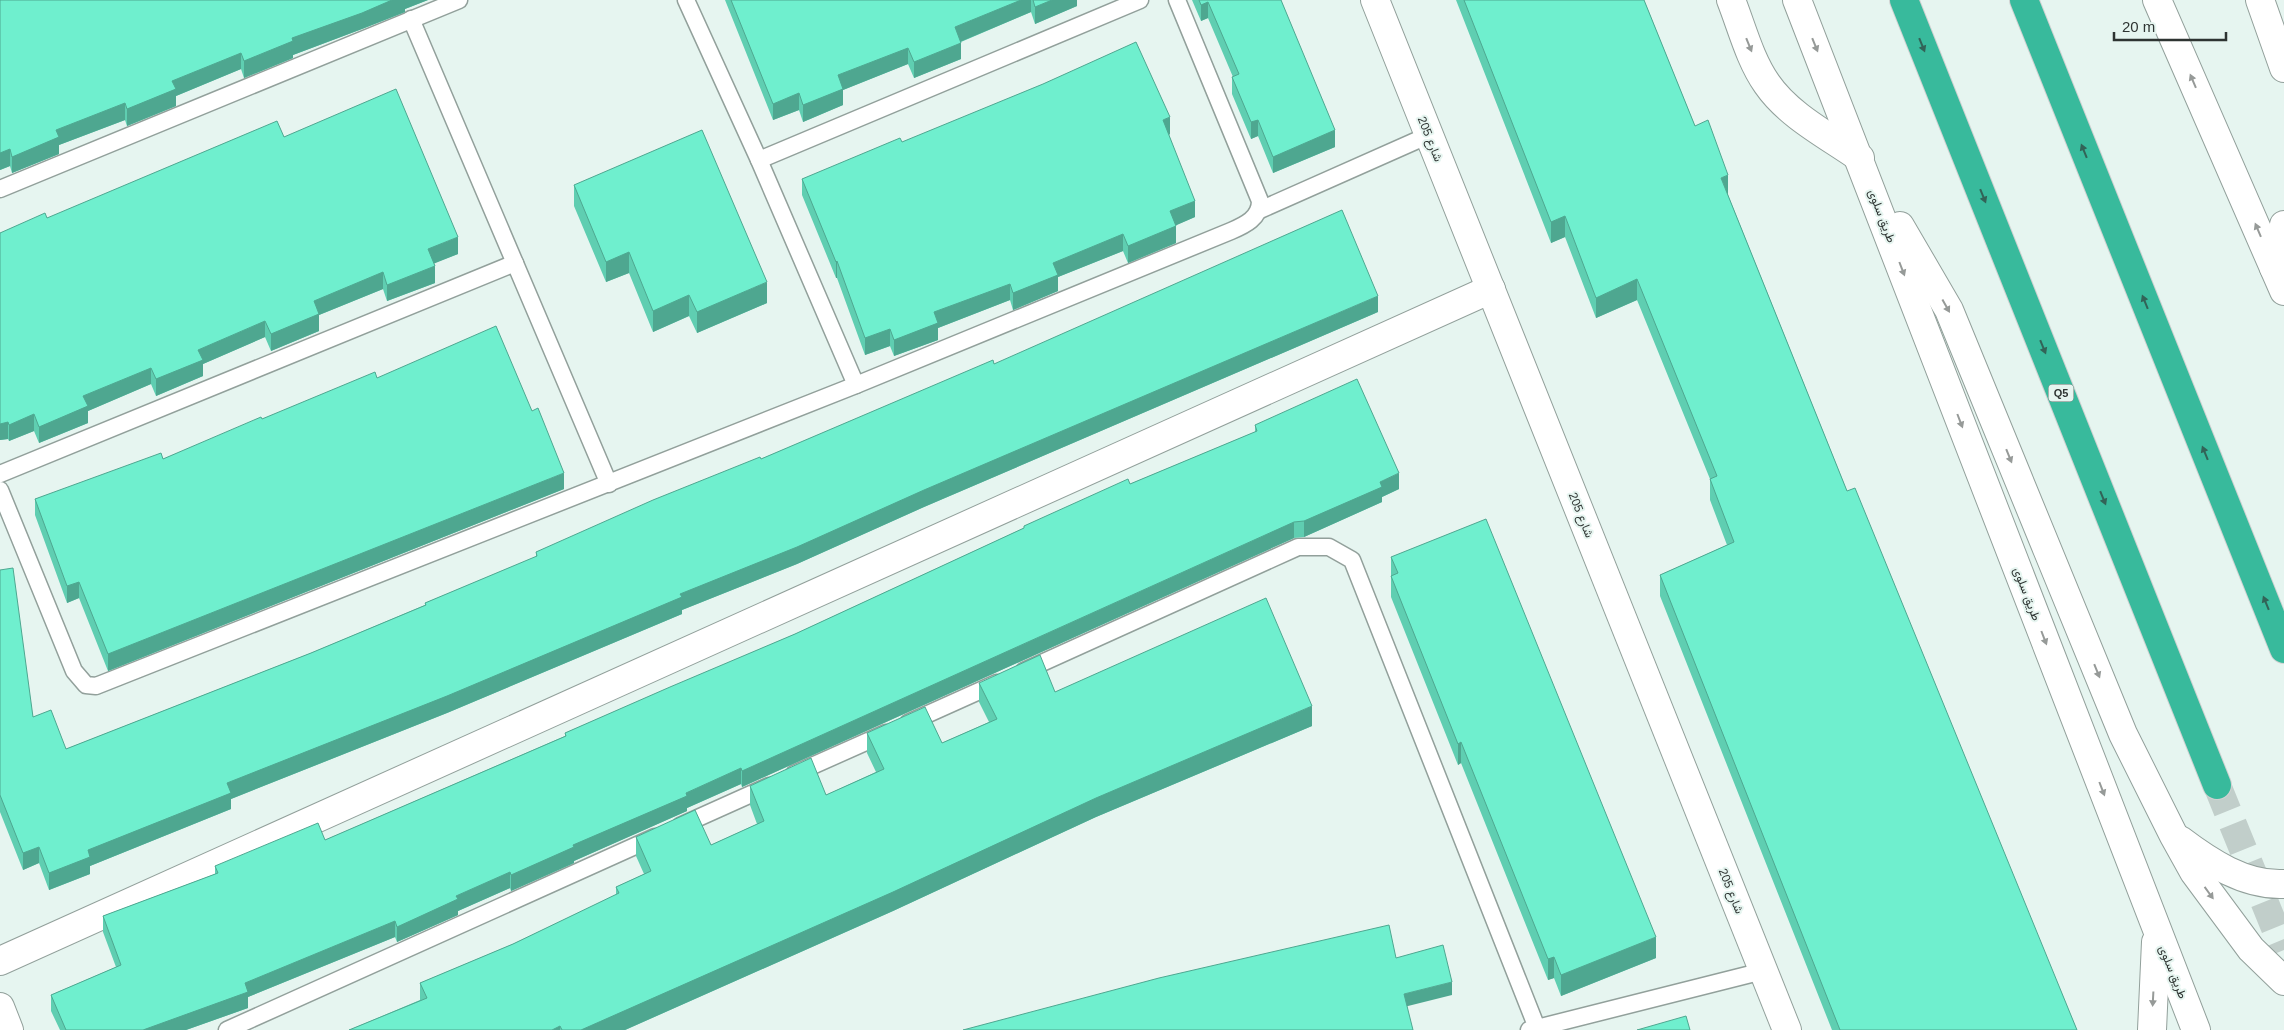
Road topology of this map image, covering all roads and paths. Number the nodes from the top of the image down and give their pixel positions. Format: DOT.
graph roads {
  1 [pos="459,0"];
  2 [pos="686,0"];
  3 [pos="1140,0"];
  4 [pos="1177,0"];
  5 [pos="1375,0"];
  6 [pos="1731,0"];
  7 [pos="1797,0"];
  8 [pos="1904,0"];
  9 [pos="2024,0"];
  10 [pos="2157,0"];
  11 [pos="2260,0"];
  12 [pos="412,20"];
  13 [pos="2284,68"];
  14 [pos="1429,135"];
  15 [pos="1860,158"];
  16 [pos="759,160"];
  17 [pos="0,189"];
  18 [pos="1260,210"];
  19 [pos="2284,224"];
  20 [pos="515,263"];
  21 [pos="2279,280"];
  22 [pos="1491,289"];
  23 [pos="856,385"];
  24 [pos="0,474"];
  25 [pos="609,484"];
  26 [pos="0,490"];
  27 [pos="2284,648"];
  28 [pos="2217,785"];
  29 [pos="2174,836"];
  30 [pos="2284,884"];
  31 [pos="2157,933"];
  32 [pos="0,961"];
  33 [pos="1763,971"];
  34 [pos="2284,981"];
  35 [pos="0,1007"];
  36 [pos="1533,1029"];
  37 [pos="10,1030"];
  38 [pos="227,1030"];
  39 [pos="1787,1030"];
  40 [pos="2152,1030"];
  41 [pos="2196,1030"];
  1 -- 12 [label="lane"];
  2 -- 16 [label="lane"];
  3 -- 16 [label="lane"];
  4 -- 18 [label="lane"];
  5 -- 14 [label="street, شارع 205"];
  6 -- 15 [label="street, one-way"];
  7 -- 15 [label="street, طريق سلوى, one-way"];
  8 -- 28 [label="highway, Q5, one-way"];
  27 -- 9 [label="highway, one-way"];
  21 -- 10 [label="street, one-way"];
  11 -- 13 [label="street"];
  12 -- 17 [label="lane"];
  12 -- 20 [label="lane"];
  14 -- 18 [label="lane"];
  14 -- 22 [label="street, شارع 205"];
  15 -- 29 [label="street, one-way"];
  15 -- 31 [label="street, طريق سلوى, one-way"];
  16 -- 23 [label="lane"];
  18 -- 23 [label="lane"];
  19 -- 21 [label="street"];
  20 -- 24 [label="lane"];
  20 -- 25 [label="lane"];
  22 -- 32 [label="street"];
  22 -- 33 [label="street, شارع 205"];
  23 -- 25 [label="lane"];
  25 -- 26 [label="lane"];
  29 -- 30 [label="street"];
  29 -- 34 [label="street, one-way"];
  31 -- 40 [label="street, one-way"];
  31 -- 41 [label="street, طريق سلوى"];
  33 -- 36 [label="lane"];
  33 -- 39 [label="street, شارع 205"];
  35 -- 37 [label="street"];
  36 -- 38 [label="lane"];
}
